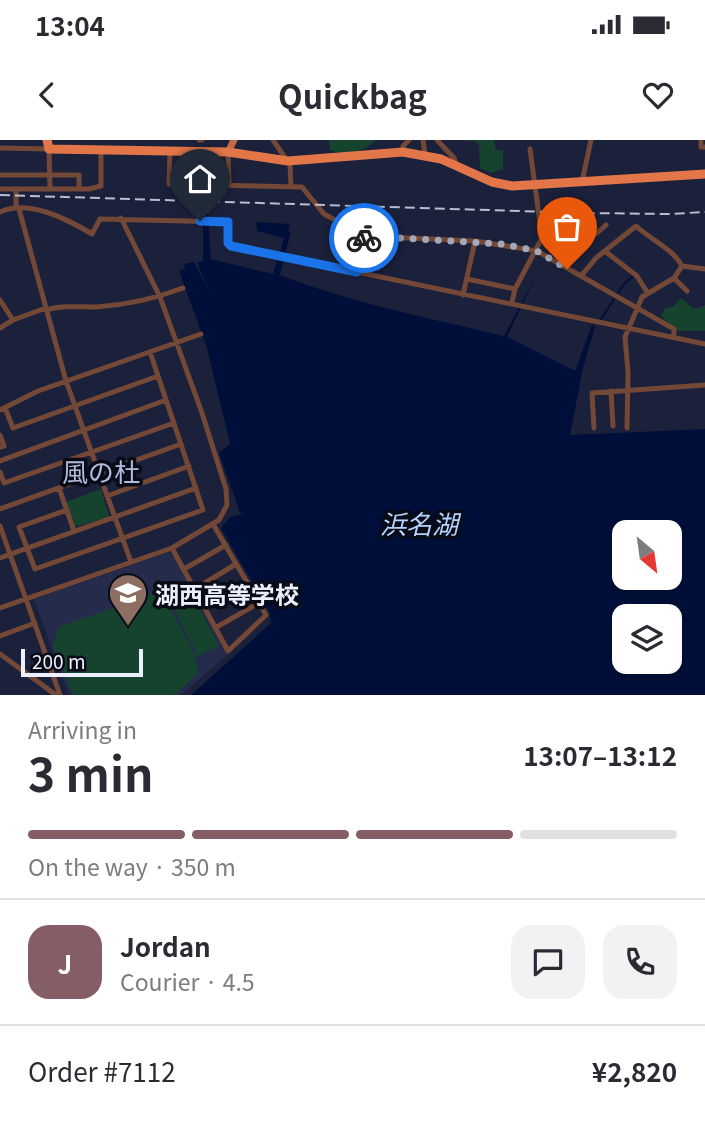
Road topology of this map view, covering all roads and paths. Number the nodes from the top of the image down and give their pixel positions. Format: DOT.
graph roads {
  1 [pos="148,140"];
  2 [pos="234,140"];
  3 [pos="273,140"];
  4 [pos="409,140"];
  5 [pos="423,140"];
  6 [pos="437,140"];
  7 [pos="591,140"];
  8 [pos="701,140"];
  9 [pos="48,144"];
  10 [pos="705,147"];
  11 [pos="0,148"];
  12 [pos="530,149"];
  13 [pos="101,150"];
  14 [pos="148,151"];
  15 [pos="170,152"];
  16 [pos="228,152"];
  17 [pos="403,152"];
  18 [pos="425,155"];
  19 [pos="288,161"];
  20 [pos="456,165"];
  21 [pos="50,174"];
  22 [pos="705,174"];
  23 [pos="0,175"];
  24 [pos="582,183"];
  25 [pos="201,184"];
  26 [pos="229,184"];
  27 [pos="537,185"];
  28 [pos="291,186"];
  29 [pos="79,188"];
  30 [pos="0,189"];
  31 [pos="16,189"];
  32 [pos="50,189"];
  33 [pos="18,209"];
  34 [pos="0,212"];
  35 [pos="121,218"];
  36 [pos="200,221"];
  37 [pos="606,225"];
  38 [pos="541,227"];
  39 [pos="365,236"];
  40 [pos="475,241"];
  41 [pos="537,251"];
  42 [pos="606,252"];
  43 [pos="682,266"];
  44 [pos="705,269"];
  45 [pos="357,272"];
  46 [pos="581,276"];
  47 [pos="674,278"];
  48 [pos="467,279"];
  49 [pos="183,288"];
  50 [pos="515,289"];
  51 [pos="687,291"];
  52 [pos="647,292"];
  53 [pos="463,295"];
  54 [pos="160,297"];
  55 [pos="0,300"];
  56 [pos="518,303"];
  57 [pos="636,307"];
  58 [pos="46,309"];
  59 [pos="13,320"];
  60 [pos="628,327"];
  61 [pos="0,328"];
  62 [pos="201,334"];
  63 [pos="674,336"];
  64 [pos="177,342"];
  65 [pos="705,344"];
  66 [pos="150,352"];
  67 [pos="158,376"];
  68 [pos="66,381"];
  69 [pos="705,385"];
  70 [pos="627,390"];
  71 [pos="611,391"];
  72 [pos="166,400"];
  73 [pos="75,406"];
  74 [pos="2,409"];
  75 [pos="174,423"];
  76 [pos="612,426"];
  77 [pos="594,428"];
  78 [pos="627,428"];
  79 [pos="83,430"];
  80 [pos="0,435"];
  81 [pos="181,444"];
  82 [pos="0,447"];
  83 [pos="91,452"];
  84 [pos="0,461"];
  85 [pos="189,466"];
  86 [pos="0,472"];
  87 [pos="99,473"];
  88 [pos="59,488"];
  89 [pos="196,488"];
  90 [pos="107,496"];
  91 [pos="0,509"];
  92 [pos="67,510"];
  93 [pos="115,517"];
  94 [pos="213,524"];
  95 [pos="0,526"];
  96 [pos="74,531"];
  97 [pos="2,536"];
  98 [pos="122,538"];
  99 [pos="226,545"];
  100 [pos="27,548"];
  101 [pos="172,548"];
  102 [pos="10,554"];
  103 [pos="0,558"];
  104 [pos="131,562"];
  105 [pos="236,564"];
  106 [pos="184,569"];
  107 [pos="248,583"];
  108 [pos="195,589"];
  109 [pos="26,599"];
  110 [pos="259,603"];
  111 [pos="0,608"];
  112 [pos="205,608"];
  113 [pos="35,623"];
  114 [pos="215,628"];
  115 [pos="0,635"];
  116 [pos="0,654"];
  117 [pos="58,695"];
  1 -- 14 [label="street"];
  2 -- 16 [label="main road"];
  3 -- 19 [label="street"];
  4 -- 17 [label="street"];
  5 -- 18 [label="street"];
  6 -- 20 [label="street"];
  7 -- 24 [label="street"];
  8 -- 10 [label="street"];
  9 -- 11 [label="street"];
  9 -- 13 [label="highway"];
  9 -- 21 [label="street"];
  12 -- 27 [label="street"];
  13 -- 14 [label="highway"];
  13 -- 29 [label="street"];
  14 -- 15 [label="highway"];
  15 -- 16 [label="highway"];
  15 -- 25 [label="street"];
  16 -- 19 [label="highway"];
  16 -- 26 [label="street"];
  17 -- 18 [label="highway"];
  17 -- 19 [label="highway"];
  18 -- 20 [label="highway"];
  19 -- 28 [label="street"];
  20 -- 27 [label="highway"];
  21 -- 23 [label="street"];
  21 -- 29 [label="street"];
  21 -- 32 [label="street"];
  22 -- 24 [label="highway"];
  24 -- 27 [label="highway"];
  25 -- 26 [label="street"];
  25 -- 36 [label="street"];
  26 -- 28 [label="street"];
  27 -- 38 [label="street"];
  28 -- 39 [label="street"];
  29 -- 32 [label="street"];
  30 -- 31 [label="street"];
  31 -- 32 [label="street"];
  31 -- 33 [label="street"];
  33 -- 34 [label="street"];
  33 -- 35 [label="street"];
  33 -- 58 [label="street"];
  35 -- 36 [label="street"];
  35 -- 54 [label="street"];
  36 -- 45 [label="street"];
  37 -- 38 [label="street"];
  38 -- 41 [label="street"];
  39 -- 40 [label="street"];
  39 -- 45 [label="street"];
  40 -- 41 [label="street"];
  40 -- 48 [label="street"];
  41 -- 46 [label="street"];
  41 -- 50 [label="street"];
  42 -- 43 [label="street"];
  42 -- 46 [label="street"];
  42 -- 52 [label="street"];
  43 -- 44 [label="street"];
  43 -- 47 [label="street"];
  45 -- 53 [label="street"];
  46 -- 57 [label="street"];
  47 -- 51 [label="street"];
  47 -- 52 [label="street"];
  48 -- 50 [label="street"];
  48 -- 53 [label="street"];
  49 -- 54 [label="street"];
  50 -- 56 [label="street"];
  52 -- 57 [label="street"];
  53 -- 56 [label="street"];
  54 -- 58 [label="street"];
  54 -- 64 [label="street"];
  55 -- 59 [label="street"];
  56 -- 60 [label="street"];
  57 -- 60 [label="street"];
  57 -- 63 [label="street"];
  58 -- 59 [label="street"];
  58 -- 68 [label="street"];
  59 -- 61 [label="street"];
  60 -- 63 [label="street"];
  60 -- 70 [label="street"];
  62 -- 64 [label="street"];
  63 -- 65 [label="street"];
  64 -- 66 [label="street"];
  64 -- 94 [label="street"];
  66 -- 67 [label="street"];
  66 -- 68 [label="street"];
  67 -- 72 [label="street"];
  67 -- 73 [label="street"];
  68 -- 73 [label="street"];
  68 -- 74 [label="street"];
  69 -- 70 [label="street"];
  70 -- 71 [label="street"];
  70 -- 78 [label="street"];
  71 -- 76 [label="street"];
  71 -- 77 [label="street"];
  72 -- 75 [label="street"];
  72 -- 79 [label="street"];
  73 -- 74 [label="street"];
  73 -- 79 [label="street"];
  75 -- 81 [label="street"];
  75 -- 83 [label="street"];
  79 -- 83 [label="street"];
  79 -- 84 [label="street"];
  80 -- 82 [label="street"];
  81 -- 85 [label="street"];
  81 -- 87 [label="street"];
  83 -- 86 [label="street"];
  83 -- 87 [label="street"];
  85 -- 89 [label="street"];
  85 -- 90 [label="street"];
  87 -- 88 [label="street"];
  87 -- 90 [label="street"];
  88 -- 91 [label="street"];
  88 -- 92 [label="street"];
  89 -- 93 [label="street"];
  89 -- 98 [label="street"];
  90 -- 93 [label="street"];
  92 -- 96 [label="street"];
  92 -- 100 [label="street"];
  93 -- 96 [label="street"];
  93 -- 98 [label="street"];
  94 -- 99 [label="street"];
  94 -- 101 [label="street"];
  95 -- 97 [label="street"];
  96 -- 100 [label="street"];
  97 -- 102 [label="street"];
  98 -- 100 [label="street"];
  98 -- 104 [label="street"];
  99 -- 105 [label="street"];
  99 -- 106 [label="street"];
  100 -- 102 [label="street"];
  101 -- 104 [label="street"];
  101 -- 106 [label="street"];
  102 -- 103 [label="street"];
  102 -- 109 [label="street"];
  104 -- 109 [label="street"];
  105 -- 107 [label="street"];
  105 -- 108 [label="street"];
  106 -- 108 [label="street"];
  107 -- 110 [label="street"];
  107 -- 112 [label="street"];
  108 -- 112 [label="street"];
  109 -- 111 [label="street"];
  109 -- 113 [label="street"];
  110 -- 114 [label="street"];
  110 -- 114 [label="street"];
  112 -- 114 [label="street"];
  113 -- 115 [label="street"];
  113 -- 117 [label="street"];
  116 -- 117 [label="street"];
}
